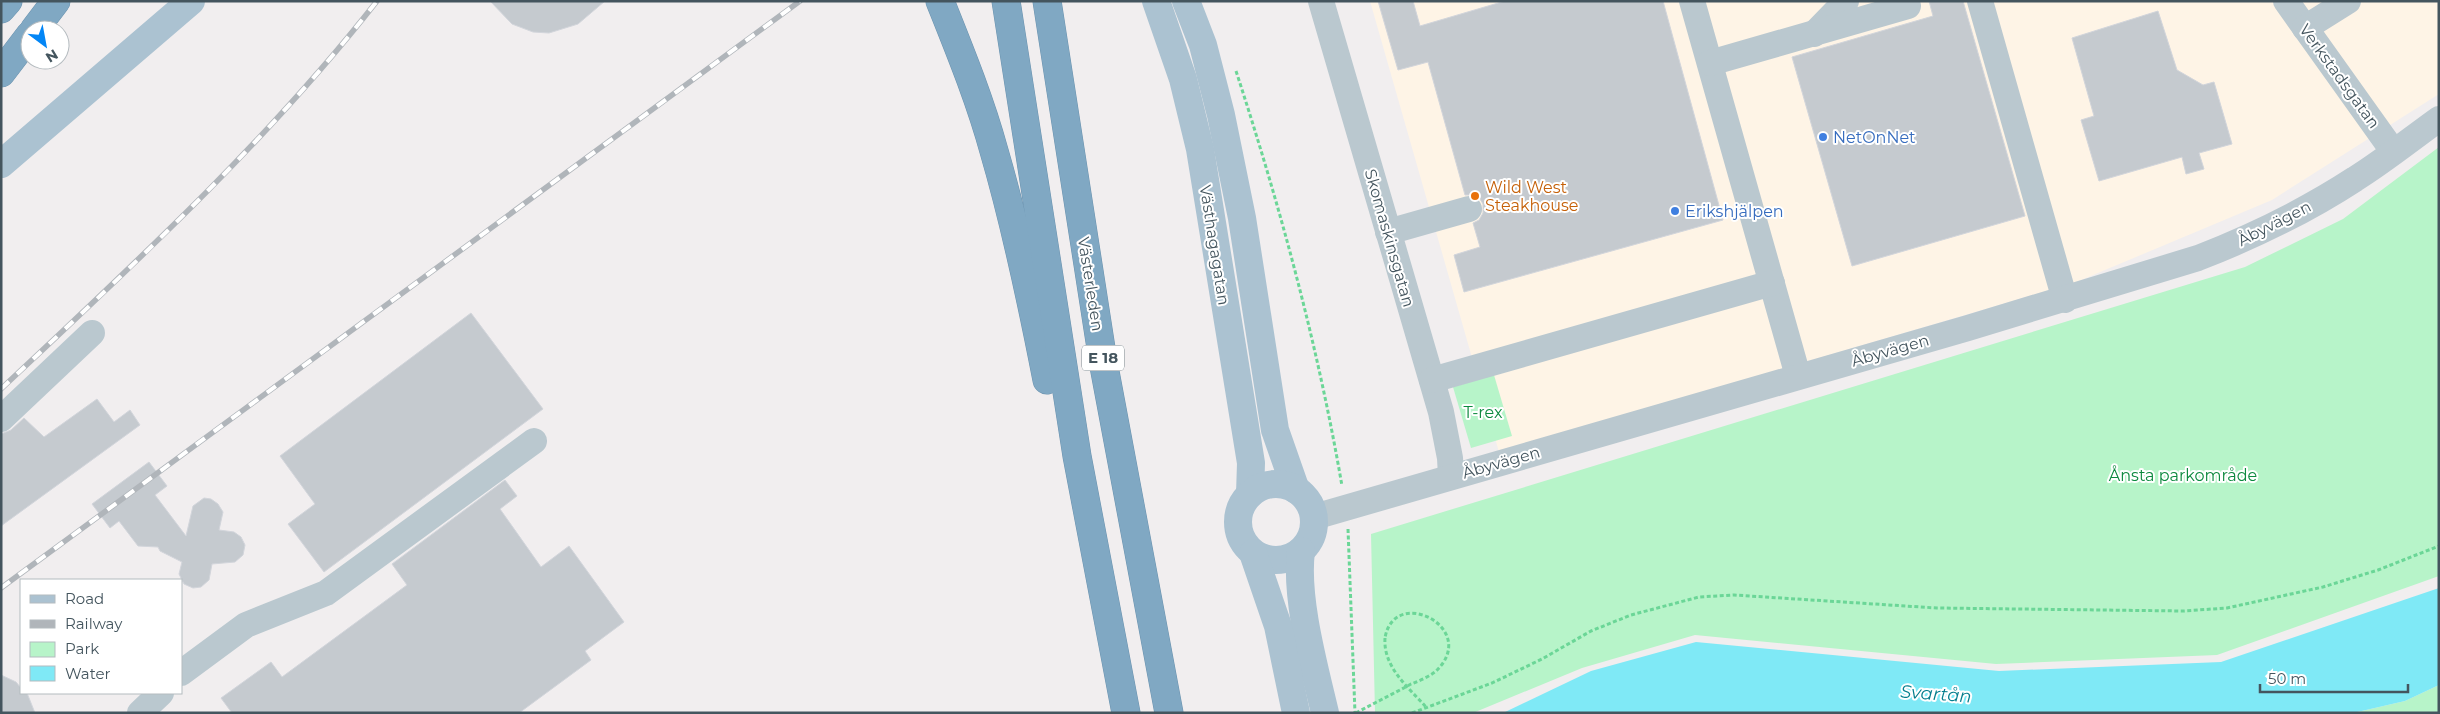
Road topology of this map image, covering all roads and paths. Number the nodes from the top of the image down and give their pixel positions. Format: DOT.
graph roads {
  1 [pos="8,1"];
  2 [pos="56,1"];
  3 [pos="191,1"];
  4 [pos="940,1"];
  5 [pos="1006,1"];
  6 [pos="1047,1"];
  7 [pos="1156,1"];
  8 [pos="1186,1"];
  9 [pos="1321,1"];
  10 [pos="1692,1"];
  11 [pos="1846,1"];
  12 [pos="1980,1"];
  13 [pos="2286,1"];
  14 [pos="2348,1"];
  15 [pos="1908,6"];
  16 [pos="1,9"];
  17 [pos="42,20"];
  18 [pos="2305,28"];
  19 [pos="1814,34"];
  20 [pos="20,48"];
  21 [pos="1710,63"];
  22 [pos="1,73"];
  23 [pos="1241,86"];
  24 [pos="2439,119"];
  25 [pos="2393,151"];
  26 [pos="1,164"];
  27 [pos="1469,209"];
  28 [pos="1388,232"];
  29 [pos="1772,283"];
  30 [pos="2064,300"];
  31 [pos="92,333"];
  32 [pos="1798,376"];
  33 [pos="1432,380"];
  34 [pos="1,419"];
  35 [pos="534,441"];
  36 [pos="1077,456"];
  37 [pos="1451,476"];
  38 [pos="1342,488"];
  39 [pos="1296,490"];
  40 [pos="1250,494"];
  41 [pos="1314,517"];
  42 [pos="1347,526"];
  43 [pos="2439,546"];
  44 [pos="1253,553"];
  45 [pos="1299,562"];
  46 [pos="182,672"];
  47 [pos="160,694"];
  48 [pos="1426,707"];
  49 [pos="140,713"];
  50 [pos="1126,713"];
  51 [pos="1169,713"];
  52 [pos="1296,713"];
  53 [pos="1325,713"];
  54 [pos="1355,713"];
  55 [pos="1412,713"];
  1 -- 16 [label="highway"];
  2 -- 17 [label="highway"];
  3 -- 26 [label="main road"];
  4 -- 36 [label="highway, E 18"];
  5 -- 36 [label="highway, E 18"];
  6 -- 51 [label="highway, Västerleden / E 18"];
  7 -- 40 [label="main road, Västhagagatan"];
  8 -- 39 [label="main road, Västhagagatan"];
  9 -- 28 [label="street, Skomaskinsgatan"];
  10 -- 21 [label="street"];
  11 -- 19 [label="street"];
  12 -- 30 [label="street"];
  13 -- 18 [label="street, Verkstadsgatan"];
  14 -- 18 [label="street"];
  15 -- 19 [label="street"];
  18 -- 25 [label="street, Verkstadsgatan"];
  19 -- 21 [label="street"];
  20 -- 22 [label="highway"];
  21 -- 29 [label="street"];
  23 -- 38 [label="path"];
  24 -- 25 [label="street, Åbyvägen"];
  25 -- 30 [label="street, Åbyvägen"];
  27 -- 28 [label="street"];
  28 -- 33 [label="street, Skomaskinsgatan"];
  29 -- 32 [label="street"];
  29 -- 33 [label="street"];
  30 -- 32 [label="street, Åbyvägen"];
  31 -- 34 [label="street"];
  32 -- 37 [label="street, Åbyvägen"];
  33 -- 37 [label="street, Skomaskinsgatan"];
  35 -- 46 [label="street"];
  36 -- 50 [label="highway, E 18"];
  37 -- 41 [label="street, Åbyvägen"];
  39 -- 40 [label="main road"];
  39 -- 41 [label="main road"];
  40 -- 44 [label="main road"];
  41 -- 45 [label="main road"];
  42 -- 54 [label="path"];
  43 -- 48 [label="path"];
  44 -- 45 [label="main road"];
  44 -- 52 [label="main road"];
  45 -- 53 [label="main road"];
  47 -- 49 [label="street"];
  48 -- 54 [label="path, bridge"];
  48 -- 55 [label="path"];
}
